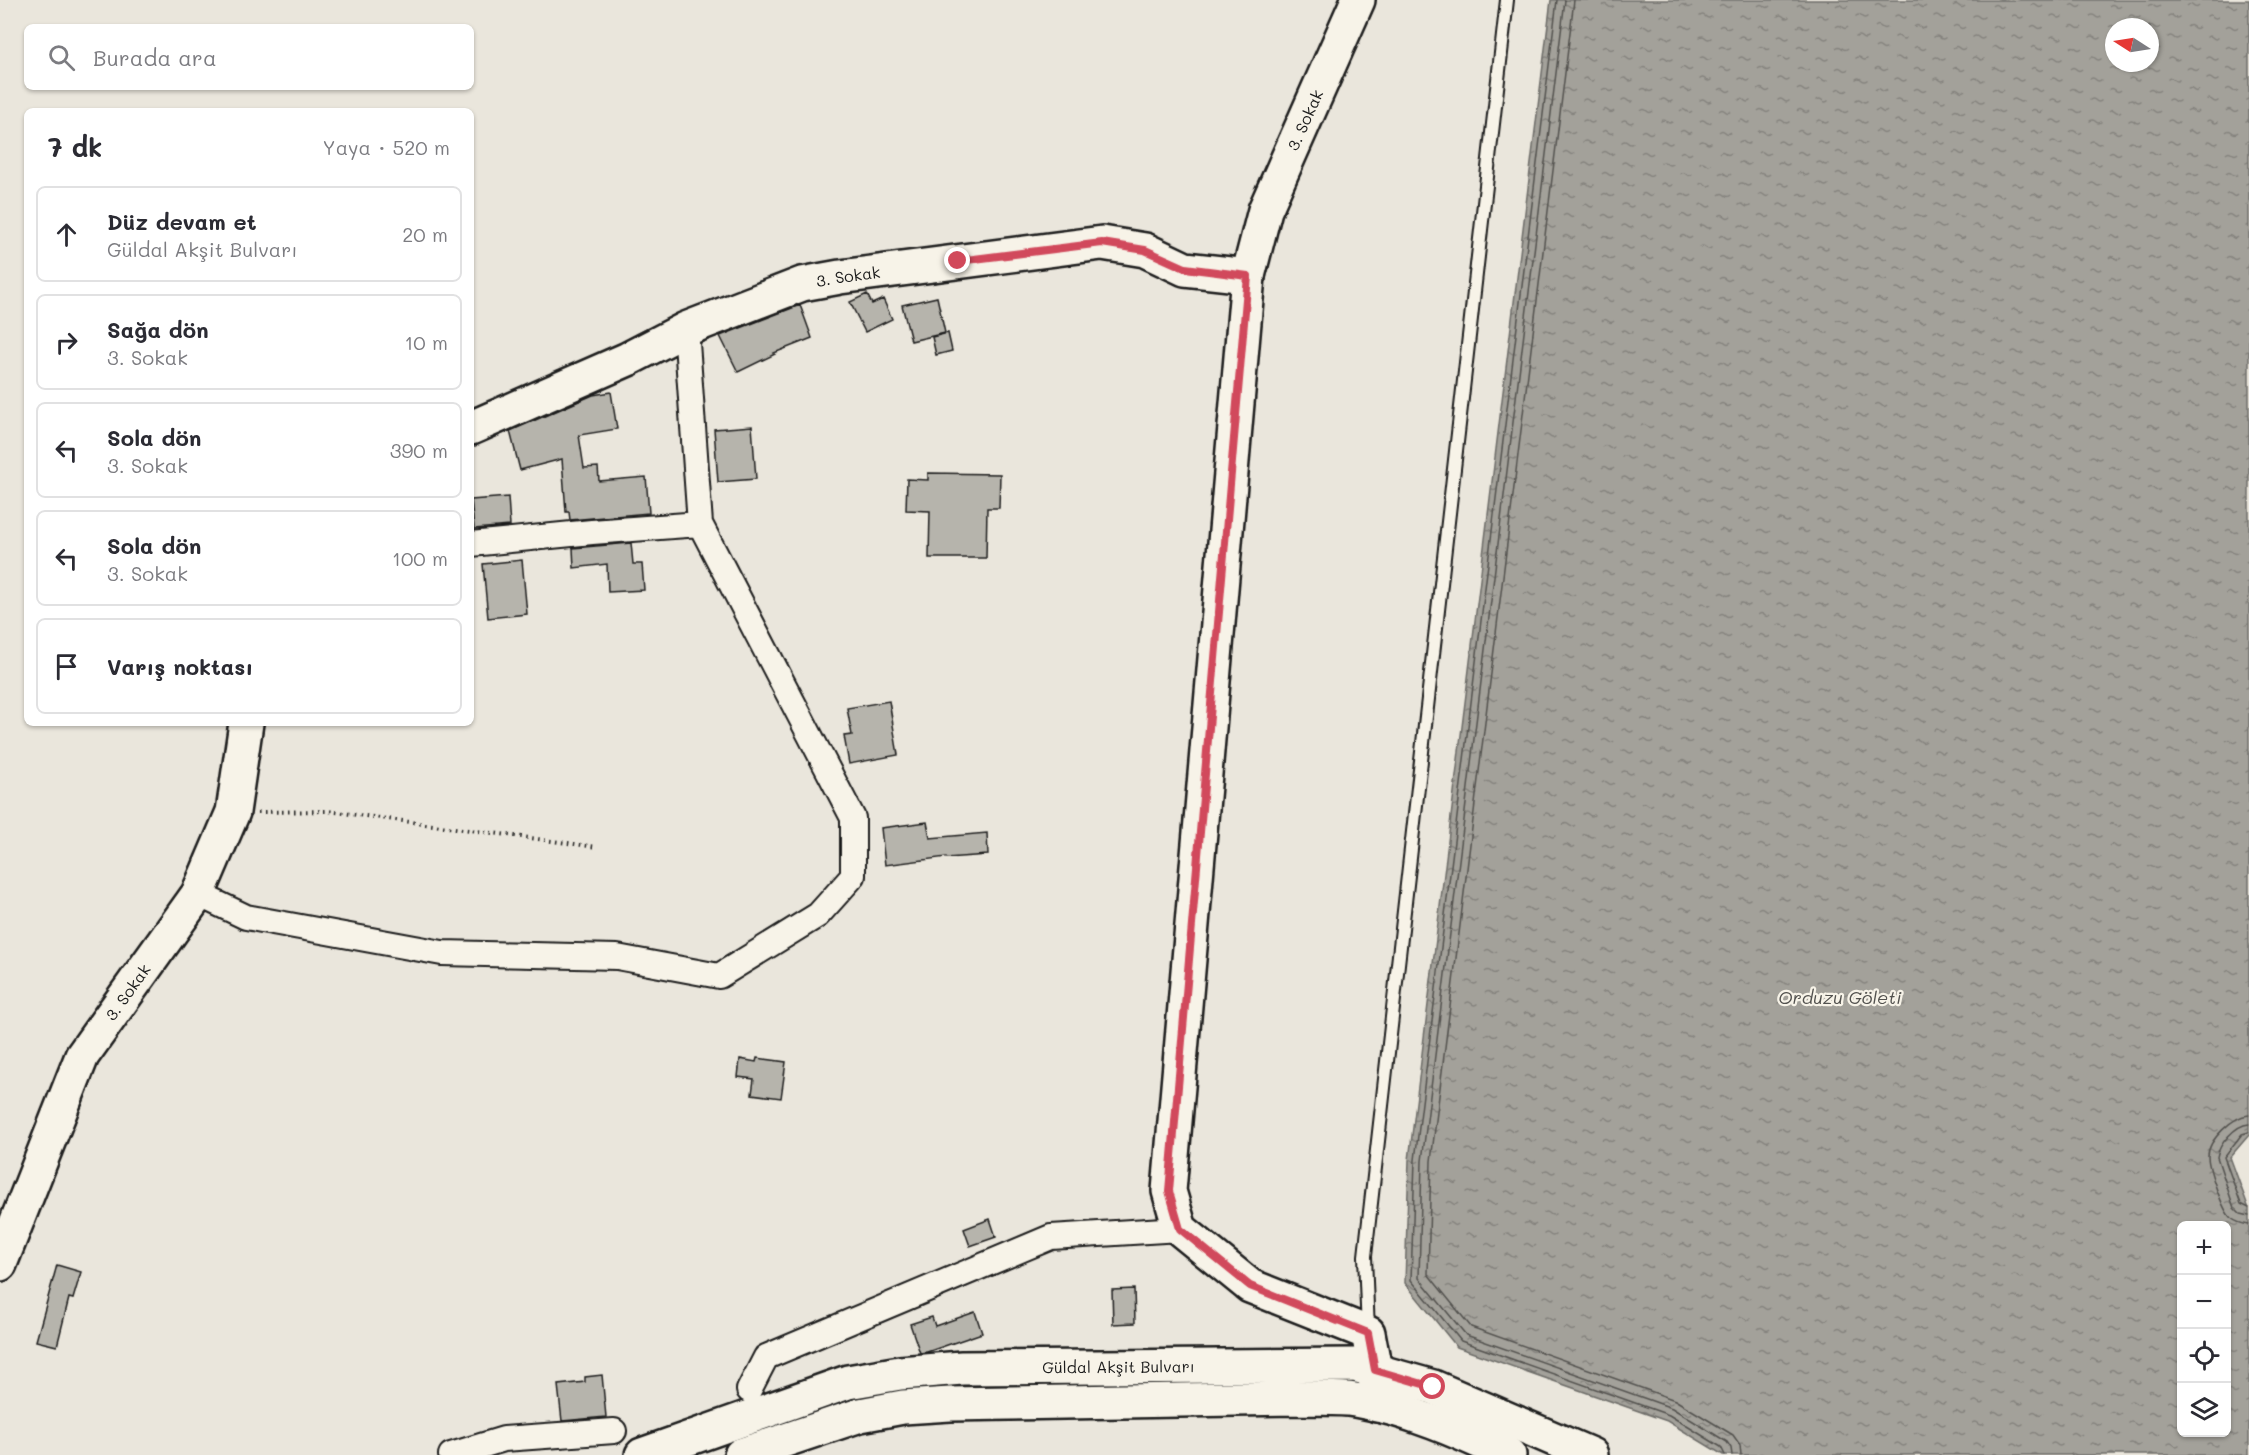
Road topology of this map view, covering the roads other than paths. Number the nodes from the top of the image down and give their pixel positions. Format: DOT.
graph roads {
  1 [pos="1358,0"];
  2 [pos="1508,0"];
  3 [pos="1248,276"];
  4 [pos="686,330"];
  5 [pos="474,427"];
  6 [pos="700,524"];
  7 [pos="474,544"];
  8 [pos="246,726"];
  9 [pos="198,894"];
  10 [pos="1180,1229"];
  11 [pos="0,1264"];
  12 [pos="1368,1333"];
  13 [pos="1375,1370"];
  14 [pos="749,1390"];
  15 [pos="1377,1405"];
  16 [pos="614,1431"];
  17 [pos="451,1455"];
  18 [pos="642,1455"];
  19 [pos="741,1455"];
  20 [pos="1509,1455"];
  21 [pos="1591,1455"];
  1 -- 3 [label="street, 3. Sokak"];
  2 -- 12 [label="lane"];
  3 -- 4 [label="street, 3. Sokak"];
  3 -- 10 [label="street, 3. Sokak"];
  4 -- 5 [label="street, 3. Sokak"];
  4 -- 6 [label="street"];
  6 -- 7 [label="street"];
  6 -- 9 [label="street"];
  8 -- 9 [label="street, 3. Sokak"];
  9 -- 11 [label="street, 3. Sokak"];
  10 -- 12 [label="street"];
  10 -- 14 [label="street"];
  12 -- 13 [label="street"];
  13 -- 15 [label="street"];
  13 -- 18 [label="street, Güldal Akşit Bulvarı"];
  13 -- 21 [label="street, Güldal Akşit Bulvarı"];
  15 -- 19 [label="street, Güldal Akşit Bulvarı"];
  15 -- 20 [label="street, Güldal Akşit Bulvarı"];
  16 -- 17 [label="street"];
}
